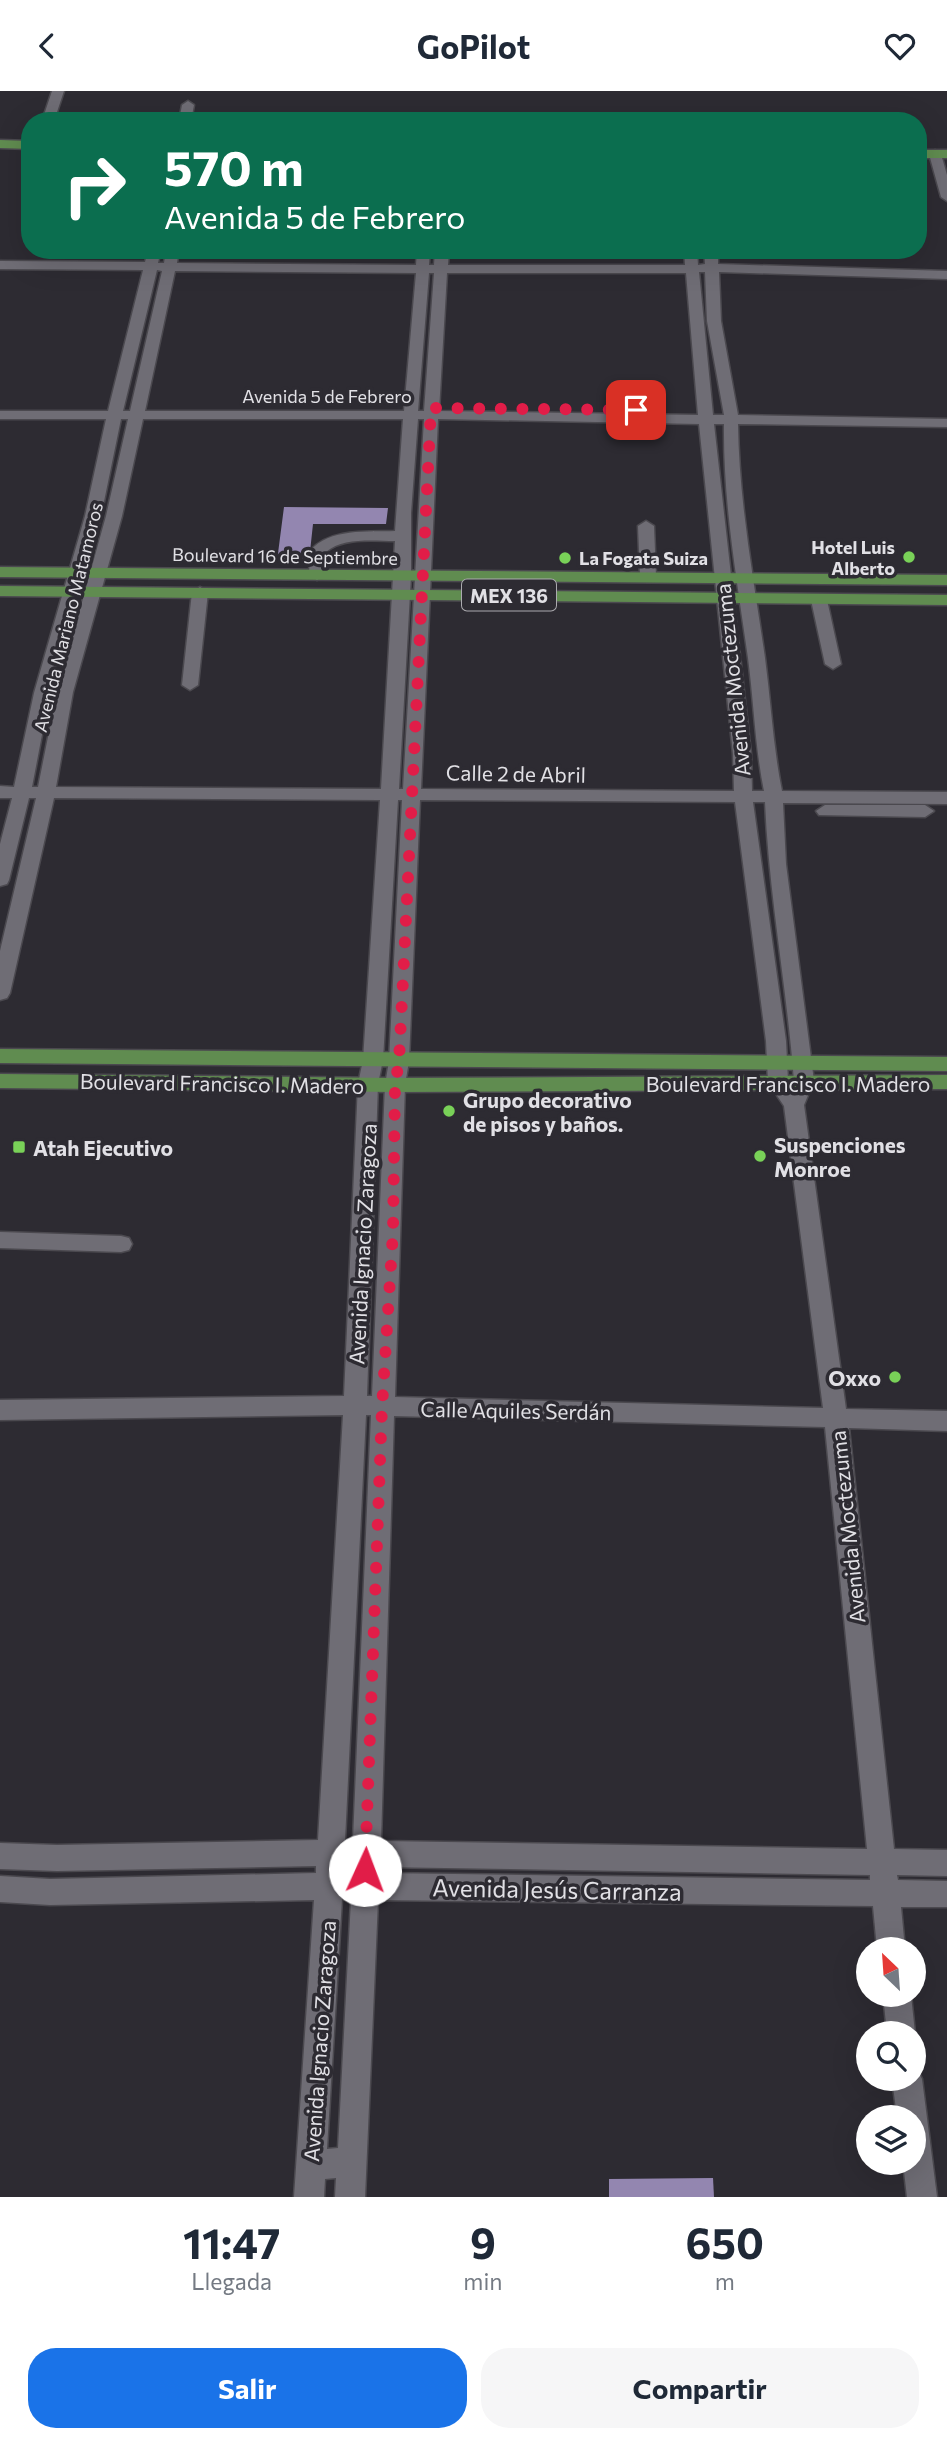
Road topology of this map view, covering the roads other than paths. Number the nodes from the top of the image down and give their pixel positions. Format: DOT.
graph roads {
  1 [pos="58,91"];
  2 [pos="188,104"];
  3 [pos="51,112"];
  4 [pos="187,112"];
  5 [pos="0,144"];
  6 [pos="21,145"];
  7 [pos="0,153"];
  8 [pos="21,154"];
  9 [pos="942,158"];
  10 [pos="947,197"];
  11 [pos="153,259"];
  12 [pos="691,259"];
  13 [pos="712,259"];
  14 [pos="170,264"];
  15 [pos="0,265"];
  16 [pos="432,265"];
  17 [pos="76,270"];
  18 [pos="150,271"];
  19 [pos="0,273"];
  20 [pos="693,273"];
  21 [pos="713,273"];
  22 [pos="947,275"];
  23 [pos="882,277"];
  24 [pos="947,282"];
  25 [pos="696,321"];
  26 [pos="714,321"];
  27 [pos="134,340"];
  28 [pos="154,340"];
  29 [pos="699,365"];
  30 [pos="722,365"];
  31 [pos="0,405"];
  32 [pos="115,411"];
  33 [pos="138,411"];
  34 [pos="421,412"];
  35 [pos="947,413"];
  36 [pos="706,414"];
  37 [pos="730,414"];
  38 [pos="0,415"];
  39 [pos="908,417"];
  40 [pos="947,423"];
  41 [pos="731,466"];
  42 [pos="712,467"];
  43 [pos="414,513"];
  44 [pos="93,516"];
  45 [pos="114,516"];
  46 [pos="736,516"];
  47 [pos="716,517"];
  48 [pos="646,526"];
  49 [pos="402,536"];
  50 [pos="0,572"];
  51 [pos="77,572"];
  52 [pos="98,573"];
  53 [pos="317,575"];
  54 [pos="648,576"];
  55 [pos="721,577"];
  56 [pos="746,577"];
  57 [pos="947,580"];
  58 [pos="412,585"];
  59 [pos="0,591"];
  60 [pos="71,591"];
  61 [pos="93,591"];
  62 [pos="201,592"];
  63 [pos="724,599"];
  64 [pos="749,599"];
  65 [pos="819,600"];
  66 [pos="947,600"];
  67 [pos="733,663"];
  68 [pos="757,663"];
  69 [pos="833,664"];
  70 [pos="190,685"];
  71 [pos="65,692"];
  72 [pos="42,693"];
  73 [pos="765,753"];
  74 [pos="742,754"];
  75 [pos="0,792"];
  76 [pos="947,797"];
  77 [pos="44,798"];
  78 [pos="20,799"];
  79 [pos="387,801"];
  80 [pos="412,801"];
  81 [pos="744,803"];
  82 [pos="773,803"];
  83 [pos="886,804"];
  84 [pos="0,805"];
  85 [pos="947,811"];
  86 [pos="752,863"];
  87 [pos="777,864"];
  88 [pos="0,880"];
  89 [pos="25,881"];
  90 [pos="408,903"];
  91 [pos="382,905"];
  92 [pos="4,958"];
  93 [pos="765,967"];
  94 [pos="791,967"];
  95 [pos="0,993"];
  96 [pos="0,1056"];
  97 [pos="373,1060"];
  98 [pos="399,1061"];
  99 [pos="947,1064"];
  100 [pos="778,1072"];
  101 [pos="803,1072"];
  102 [pos="0,1081"];
  103 [pos="947,1082"];
  104 [pos="368,1084"];
  105 [pos="395,1085"];
  106 [pos="794,1105"];
  107 [pos="364,1231"];
  108 [pos="393,1232"];
  109 [pos="0,1240"];
  110 [pos="121,1244"];
  111 [pos="354,1405"];
  112 [pos="382,1407"];
  113 [pos="0,1410"];
  114 [pos="836,1418"];
  115 [pos="947,1421"];
  116 [pos="342,1624"];
  117 [pos="374,1624"];
  118 [pos="331,1853"];
  119 [pos="366,1854"];
  120 [pos="0,1856"];
  121 [pos="602,1857"];
  122 [pos="57,1858"];
  123 [pos="880,1861"];
  124 [pos="947,1863"];
  125 [pos="329,1886"];
  126 [pos="365,1887"];
  127 [pos="0,1889"];
  128 [pos="604,1889"];
  129 [pos="50,1892"];
  130 [pos="884,1893"];
  131 [pos="947,1894"];
  132 [pos="890,1937"];
  133 [pos="352,2163"];
  134 [pos="311,2164"];
  135 [pos="919,2175"];
  136 [pos="309,2197"];
  137 [pos="350,2197"];
  138 [pos="922,2197"];
  1 -- 3 [label="street"];
  2 -- 4 [label="street"];
  5 -- 6 [label="main road"];
  7 -- 8 [label="main road"];
  9 -- 10 [label="street"];
  11 -- 18 [label="street, Avenida Mariano Matamoros"];
  12 -- 20 [label="street, Avenida Moctezuma"];
  13 -- 21 [label="street, Avenida Moctezuma"];
  14 -- 16 [label="street"];
  14 -- 18 [label="street"];
  14 -- 28 [label="street, Avenida Mariano Matamoros"];
  15 -- 17 [label="street"];
  16 -- 20 [label="street"];
  16 -- 34 [label="street, Avenida Ignacio Zaragoza"];
  17 -- 18 [label="street"];
  17 -- 19 [label="street"];
  18 -- 27 [label="street, Avenida Mariano Matamoros"];
  20 -- 21 [label="street"];
  20 -- 25 [label="street, Avenida Moctezuma"];
  21 -- 23 [label="street"];
  21 -- 26 [label="street, Avenida Moctezuma"];
  22 -- 23 [label="street"];
  23 -- 24 [label="street"];
  25 -- 26 [label="street"];
  25 -- 29 [label="street, Avenida Moctezuma"];
  26 -- 30 [label="street, Avenida Moctezuma"];
  27 -- 28 [label="street"];
  27 -- 32 [label="street, Avenida Mariano Matamoros"];
  28 -- 33 [label="street, Avenida Mariano Matamoros"];
  29 -- 30 [label="street"];
  29 -- 36 [label="street, Avenida Moctezuma"];
  30 -- 37 [label="street, Avenida Moctezuma"];
  31 -- 32 [label="street, Avenida 5 de Febrero"];
  32 -- 33 [label="street, Avenida 5 de Febrero"];
  32 -- 38 [label="street, Avenida 5 de Febrero"];
  32 -- 44 [label="street, Avenida Mariano Matamoros"];
  33 -- 34 [label="street, Avenida 5 de Febrero"];
  33 -- 45 [label="street, Avenida Mariano Matamoros"];
  34 -- 36 [label="street, Avenida 5 de Febrero"];
  34 -- 43 [label="street, Avenida Ignacio Zaragoza"];
  35 -- 39 [label="street, Avenida 5 de Febrero"];
  36 -- 37 [label="street, Avenida 5 de Febrero"];
  36 -- 42 [label="street, Avenida Moctezuma"];
  37 -- 39 [label="street, Avenida 5 de Febrero"];
  37 -- 41 [label="street, Avenida Moctezuma"];
  39 -- 40 [label="street, Avenida 5 de Febrero"];
  41 -- 42 [label="street"];
  41 -- 46 [label="street, Avenida Moctezuma"];
  42 -- 47 [label="street, Avenida Moctezuma"];
  43 -- 49 [label="street, Avenida Ignacio Zaragoza"];
  43 -- 58 [label="street, Avenida Ignacio Zaragoza"];
  44 -- 45 [label="street"];
  44 -- 51 [label="street, Avenida Mariano Matamoros"];
  45 -- 52 [label="street, Avenida Mariano Matamoros"];
  46 -- 47 [label="street"];
  46 -- 56 [label="street, Avenida Moctezuma"];
  47 -- 55 [label="street, Avenida Moctezuma"];
  48 -- 54 [label="street"];
  49 -- 53 [label="street"];
  49 -- 58 [label="street, Avenida Ignacio Zaragoza"];
  50 -- 51 [label="main road, Boulevard 16 de Septiembre / MEX 136"];
  51 -- 52 [label="main road, Boulevard 16 de Septiembre / MEX 136"];
  51 -- 60 [label="street, Avenida Mariano Matamoros"];
  52 -- 53 [label="main road, Boulevard 16 de Septiembre / MEX 136"];
  52 -- 61 [label="street, Avenida Mariano Matamoros"];
  53 -- 58 [label="main road, Boulevard 16 de Septiembre / MEX 136"];
  54 -- 55 [label="main road, Boulevard 16 de Septiembre / MEX 136"];
  54 -- 58 [label="main road, Boulevard 16 de Septiembre / MEX 136"];
  55 -- 56 [label="main road, Boulevard 16 de Septiembre / MEX 136"];
  55 -- 63 [label="street, Avenida Moctezuma"];
  56 -- 57 [label="main road, Boulevard 16 de Septiembre / MEX 136"];
  56 -- 64 [label="street, Avenida Moctezuma"];
  58 -- 62 [label="main road, Boulevard 16 de Septiembre / MEX 136"];
  58 -- 63 [label="main road, Boulevard 16 de Septiembre / MEX 136"];
  58 -- 79 [label="street, Avenida Ignacio Zaragoza"];
  58 -- 80 [label="street, Avenida Ignacio Zaragoza"];
  59 -- 60 [label="main road, Boulevard 16 de Septiembre / MEX 136"];
  60 -- 61 [label="main road, Boulevard 16 de Septiembre / MEX 136"];
  60 -- 72 [label="street, Avenida Mariano Matamoros"];
  61 -- 62 [label="main road, Boulevard 16 de Septiembre / MEX 136"];
  61 -- 71 [label="street, Avenida Mariano Matamoros"];
  62 -- 70 [label="street"];
  63 -- 64 [label="main road, Boulevard 16 de Septiembre / MEX 136"];
  63 -- 67 [label="street, Avenida Moctezuma"];
  64 -- 65 [label="main road, Boulevard 16 de Septiembre / MEX 136"];
  64 -- 68 [label="street, Avenida Moctezuma"];
  65 -- 66 [label="main road, Boulevard 16 de Septiembre / MEX 136"];
  65 -- 69 [label="street"];
  67 -- 68 [label="street"];
  67 -- 74 [label="street, Avenida Moctezuma"];
  68 -- 73 [label="street, Avenida Moctezuma"];
  71 -- 72 [label="street"];
  71 -- 77 [label="street, Avenida Mariano Matamoros"];
  72 -- 78 [label="street, Avenida Mariano Matamoros"];
  73 -- 74 [label="street"];
  73 -- 82 [label="street, Avenida Moctezuma"];
  74 -- 81 [label="street, Avenida Moctezuma"];
  75 -- 78 [label="street, Calle 2 de Abril"];
  76 -- 83 [label="street, Calle 2 de Abril"];
  77 -- 78 [label="street, Calle 2 de Abril"];
  77 -- 79 [label="street, Calle 2 de Abril"];
  77 -- 89 [label="street, Avenida Mariano Matamoros"];
  78 -- 84 [label="street, Calle 2 de Abril"];
  78 -- 88 [label="street, Avenida Mariano Matamoros"];
  79 -- 80 [label="street, Calle 2 de Abril"];
  79 -- 91 [label="street, Avenida Ignacio Zaragoza"];
  80 -- 81 [label="street, Calle 2 de Abril"];
  80 -- 90 [label="street, Avenida Ignacio Zaragoza"];
  81 -- 82 [label="street, Calle 2 de Abril"];
  81 -- 86 [label="street, Avenida Moctezuma"];
  82 -- 83 [label="street, Calle 2 de Abril"];
  82 -- 87 [label="street, Avenida Moctezuma"];
  83 -- 85 [label="street, Calle 2 de Abril"];
  86 -- 87 [label="street"];
  86 -- 93 [label="street, Avenida Moctezuma"];
  87 -- 94 [label="street, Avenida Moctezuma"];
  88 -- 89 [label="street"];
  89 -- 92 [label="street, Avenida Mariano Matamoros"];
  90 -- 91 [label="street"];
  90 -- 98 [label="street, Avenida Ignacio Zaragoza"];
  91 -- 97 [label="street, Avenida Ignacio Zaragoza"];
  92 -- 95 [label="street, Avenida Mariano Matamoros"];
  93 -- 94 [label="street"];
  93 -- 100 [label="street, Avenida Moctezuma"];
  94 -- 101 [label="street, Avenida Moctezuma"];
  96 -- 97 [label="main road, Boulevard Francisco I. Madero"];
  97 -- 98 [label="main road, Boulevard Francisco I. Madero"];
  97 -- 104 [label="street, Avenida Ignacio Zaragoza"];
  98 -- 100 [label="main road, Boulevard Francisco I. Madero"];
  98 -- 105 [label="street, Avenida Ignacio Zaragoza"];
  99 -- 101 [label="main road, Boulevard Francisco I. Madero"];
  100 -- 101 [label="main road, Boulevard Francisco I. Madero"];
  100 -- 105 [label="main road, Boulevard Francisco I. Madero"];
  100 -- 106 [label="street, Avenida Moctezuma"];
  101 -- 103 [label="main road, Boulevard Francisco I. Madero"];
  101 -- 106 [label="street, Avenida Moctezuma"];
  102 -- 104 [label="main road, Boulevard Francisco I. Madero"];
  104 -- 105 [label="main road, Boulevard Francisco I. Madero"];
  104 -- 107 [label="street, Avenida Ignacio Zaragoza"];
  105 -- 108 [label="street, Avenida Ignacio Zaragoza"];
  106 -- 114 [label="street, Avenida Moctezuma"];
  107 -- 108 [label="street"];
  107 -- 111 [label="street, Avenida Ignacio Zaragoza"];
  108 -- 112 [label="street, Avenida Ignacio Zaragoza"];
  109 -- 110 [label="street"];
  111 -- 112 [label="street, Calle Aquiles Serdán"];
  111 -- 113 [label="street, Calle Aquiles Serdán"];
  111 -- 116 [label="street, Avenida Ignacio Zaragoza"];
  112 -- 114 [label="street, Calle Aquiles Serdán"];
  112 -- 117 [label="street, Avenida Ignacio Zaragoza"];
  114 -- 115 [label="street, Calle Aquiles Serdán"];
  114 -- 123 [label="street, Avenida Moctezuma"];
  116 -- 117 [label="street"];
  116 -- 118 [label="street, Avenida Ignacio Zaragoza"];
  117 -- 119 [label="street, Avenida Ignacio Zaragoza"];
  118 -- 119 [label="street, Avenida Jesús Carranza"];
  118 -- 122 [label="street, Avenida Jesús Carranza"];
  118 -- 125 [label="street, Avenida Ignacio Zaragoza"];
  119 -- 121 [label="street, Avenida Jesús Carranza"];
  119 -- 126 [label="street, Avenida Ignacio Zaragoza"];
  120 -- 122 [label="street, Avenida Jesús Carranza"];
  121 -- 123 [label="street, Avenida Jesús Carranza"];
  121 -- 128 [label="street"];
  122 -- 129 [label="street"];
  123 -- 124 [label="street, Avenida Jesús Carranza"];
  123 -- 130 [label="street, Avenida Moctezuma"];
  125 -- 126 [label="street, Avenida Jesús Carranza"];
  125 -- 129 [label="street, Avenida Jesús Carranza"];
  125 -- 134 [label="street, Avenida Ignacio Zaragoza"];
  126 -- 128 [label="street, Avenida Jesús Carranza"];
  126 -- 133 [label="street, Avenida Ignacio Zaragoza"];
  127 -- 129 [label="street, Avenida Jesús Carranza"];
  128 -- 130 [label="street, Avenida Jesús Carranza"];
  130 -- 131 [label="street, Avenida Jesús Carranza"];
  130 -- 132 [label="street, Avenida Moctezuma"];
  133 -- 134 [label="street"];
  133 -- 137 [label="street, Avenida Ignacio Zaragoza"];
  134 -- 136 [label="street, Avenida Ignacio Zaragoza"];
  135 -- 138 [label="street"];
}
